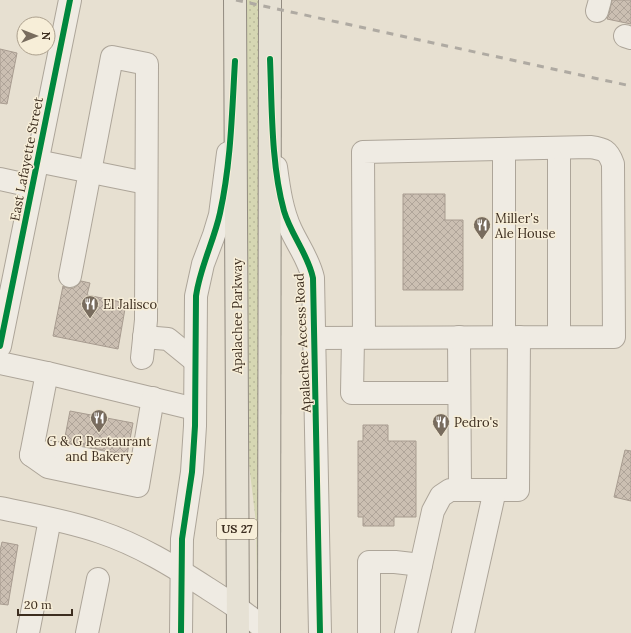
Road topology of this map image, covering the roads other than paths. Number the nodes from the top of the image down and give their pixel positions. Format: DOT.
graph roads {
  1 [pos="70,0"];
  2 [pos="235,0"];
  3 [pos="270,0"];
  4 [pos="270,59"];
  5 [pos="235,60"];
  6 [pos="559,148"];
  7 [pos="504,149"];
  8 [pos="37,161"];
  9 [pos="90,172"];
  10 [pos="0,179"];
  11 [pos="146,183"];
  12 [pos="32,186"];
  13 [pos="70,276"];
  14 [pos="195,317"];
  15 [pos="512,337"];
  16 [pos="559,337"];
  17 [pos="315,338"];
  18 [pos="358,338"];
  19 [pos="459,338"];
  20 [pos="168,339"];
  21 [pos="0,346"];
  22 [pos="195,361"];
  23 [pos="0,363"];
  24 [pos="47,373"];
  25 [pos="459,393"];
  26 [pos="153,398"];
  27 [pos="195,408"];
  28 [pos="460,490"];
  29 [pos="495,490"];
  30 [pos="0,508"];
  31 [pos="50,519"];
  32 [pos="421,565"];
  33 [pos="181,571"];
  34 [pos="98,579"];
  35 [pos="238,608"];
  36 [pos="28,633"];
  37 [pos="87,633"];
  38 [pos="182,633"];
  39 [pos="238,633"];
  40 [pos="269,633"];
  41 [pos="320,633"];
  42 [pos="369,633"];
  43 [pos="406,633"];
  44 [pos="463,633"];
  1 -- 8 [label="street, East Lafayette Street"];
  2 -- 5 [label="main road, Apalachee Parkway / US 27"];
  3 -- 4 [label="main road, US 27"];
  4 -- 17 [label="street, Apalachee Access Road"];
  4 -- 40 [label="main road, US 27"];
  5 -- 14 [label="street"];
  5 -- 35 [label="main road, Apalachee Parkway / US 27"];
  6 -- 7 [label="street"];
  6 -- 16 [label="street"];
  6 -- 16 [label="street"];
  7 -- 15 [label="street"];
  7 -- 18 [label="street"];
  8 -- 9 [label="street"];
  8 -- 12 [label="street, East Lafayette Street"];
  9 -- 11 [label="street"];
  9 -- 11 [label="street"];
  9 -- 13 [label="street"];
  10 -- 12 [label="street"];
  11 -- 20 [label="street"];
  12 -- 21 [label="street, East Lafayette Street"];
  14 -- 20 [label="street"];
  14 -- 22 [label="street"];
  15 -- 16 [label="street"];
  15 -- 19 [label="street"];
  15 -- 29 [label="street"];
  17 -- 18 [label="street"];
  17 -- 41 [label="street, Apalachee Access Road"];
  18 -- 19 [label="street"];
  18 -- 25 [label="street"];
  19 -- 25 [label="street"];
  20 -- 22 [label="street"];
  22 -- 27 [label="street"];
  23 -- 24 [label="street"];
  24 -- 26 [label="street"];
  24 -- 26 [label="street"];
  25 -- 28 [label="street"];
  26 -- 27 [label="street"];
  27 -- 33 [label="street"];
  28 -- 29 [label="street"];
  28 -- 32 [label="street"];
  29 -- 44 [label="street"];
  30 -- 31 [label="street"];
  31 -- 33 [label="street"];
  31 -- 36 [label="street"];
  32 -- 42 [label="street"];
  32 -- 43 [label="street"];
  33 -- 35 [label="street"];
  33 -- 38 [label="street"];
  34 -- 37 [label="street"];
  35 -- 39 [label="main road, Apalachee Parkway / US 27"];
  35 -- 40 [label="street"];
}
